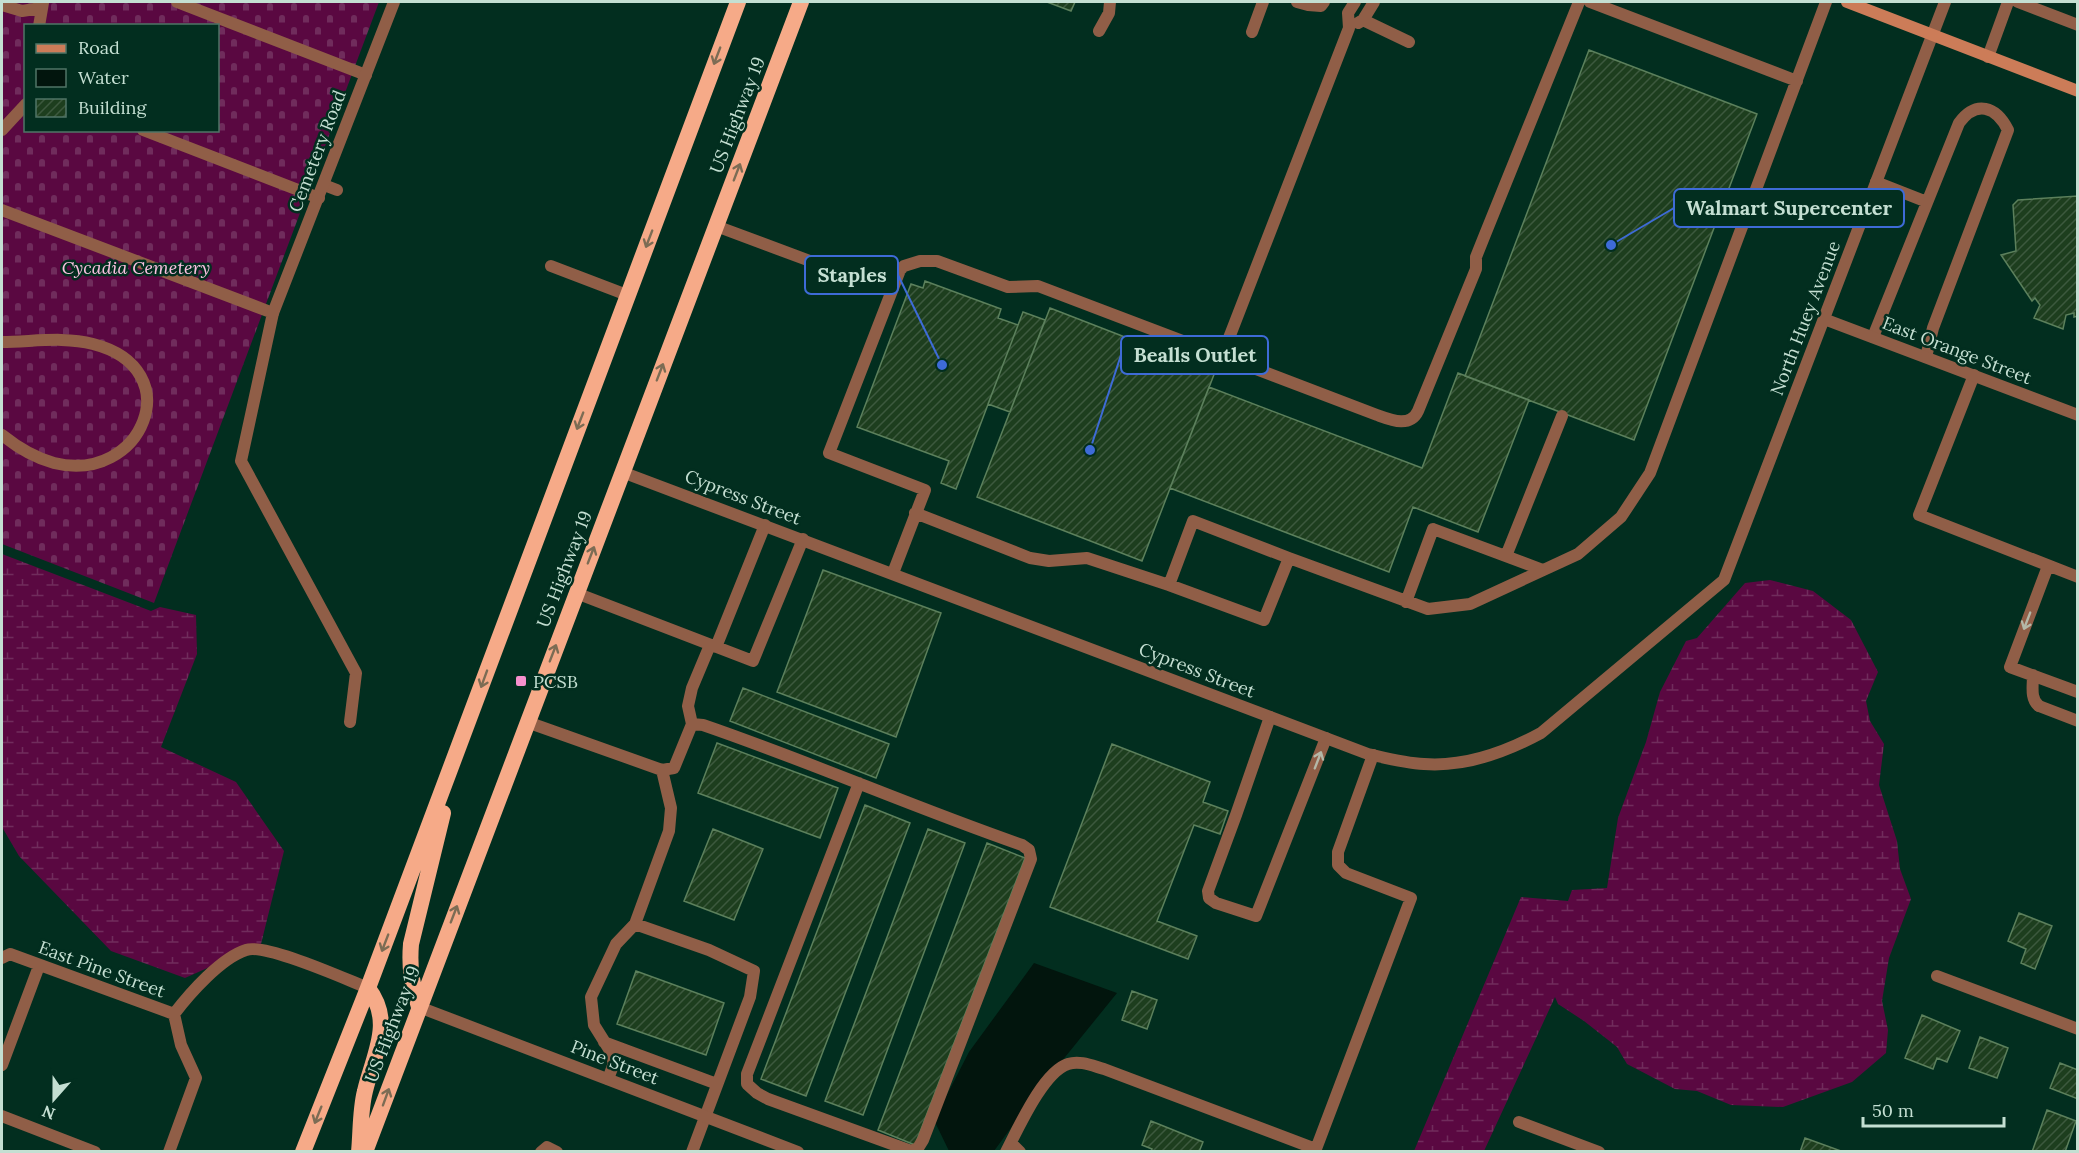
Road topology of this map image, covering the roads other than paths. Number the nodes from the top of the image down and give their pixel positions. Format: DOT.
graph roads {
  1 [pos="177,2"];
  2 [pos="394,2"];
  3 [pos="738,2"];
  4 [pos="801,2"];
  5 [pos="1110,2"];
  6 [pos="1263,2"];
  7 [pos="1297,2"];
  8 [pos="1324,2"];
  9 [pos="1355,2"];
  10 [pos="1374,2"];
  11 [pos="1579,2"];
  12 [pos="1590,2"];
  13 [pos="1826,2"];
  14 [pos="1847,2"];
  15 [pos="1945,2"];
  16 [pos="2008,2"];
  17 [pos="2018,2"];
  18 [pos="2,4"];
  19 [pos="43,5"];
  20 [pos="1363,20"];
  21 [pos="39,24"];
  22 [pos="2078,25"];
  23 [pos="1349,28"];
  24 [pos="1099,31"];
  25 [pos="1252,32"];
  26 [pos="1932,36"];
  27 [pos="1409,42"];
  28 [pos="1988,57"];
  29 [pos="366,75"];
  30 [pos="1797,81"];
  31 [pos="2078,91"];
  32 [pos="24,106"];
  33 [pos="2,130"];
  34 [pos="148,132"];
  35 [pos="1876,182"];
  36 [pos="324,185"];
  37 [pos="337,190"];
  38 [pos="319,198"];
  39 [pos="1927,202"];
  40 [pos="2,210"];
  41 [pos="716,226"];
  42 [pos="552,266"];
  43 [pos="900,270"];
  44 [pos="627,295"];
  45 [pos="273,313"];
  46 [pos="1824,319"];
  47 [pos="1873,337"];
  48 [pos="2,342"];
  49 [pos="1222,356"];
  50 [pos="1926,357"];
  51 [pos="1974,375"];
  52 [pos="2078,415"];
  53 [pos="1562,416"];
  54 [pos="2,435"];
  55 [pos="622,472"];
  56 [pos="915,513"];
  57 [pos="765,525"];
  58 [pos="803,539"];
  59 [pos="1506,556"];
  60 [pos="1288,558"];
  61 [pos="2048,566"];
  62 [pos="1543,570"];
  63 [pos="893,573"];
  64 [pos="2078,578"];
  65 [pos="1724,580"];
  66 [pos="1169,585"];
  67 [pos="576,593"];
  68 [pos="1406,602"];
  69 [pos="713,646"];
  70 [pos="2033,675"];
  71 [pos="2078,692"];
  72 [pos="1270,717"];
  73 [pos="2078,721"];
  74 [pos="350,722"];
  75 [pos="527,722"];
  76 [pos="693,724"];
  77 [pos="1326,738"];
  78 [pos="457,751"];
  79 [pos="1373,755"];
  80 [pos="662,770"];
  81 [pos="859,783"];
  82 [pos="635,924"];
  83 [pos="6,956"];
  84 [pos="39,966"];
  85 [pos="1937,976"];
  86 [pos="368,988"];
  87 [pos="419,1007"];
  88 [pos="174,1014"];
  89 [pos="2078,1029"];
  90 [pos="604,1042"];
  91 [pos="2,1065"];
  92 [pos="608,1079"];
  93 [pos="717,1084"];
  94 [pos="2,1116"];
  95 [pos="705,1116"];
  96 [pos="1520,1122"];
  97 [pos="1013,1149"];
  98 [pos="1315,1150"];
  99 [pos="95,1152"];
  100 [pos="169,1152"];
  101 [pos="303,1152"];
  102 [pos="359,1152"];
  103 [pos="365,1152"];
  104 [pos="541,1152"];
  105 [pos="557,1152"];
  106 [pos="692,1152"];
  107 [pos="798,1152"];
  108 [pos="1599,1152"];
  1 -- 29 [label="street"];
  2 -- 29 [label="street, Cemetery Road"];
  3 -- 44 [label="highway, US Highway 19, one-way"];
  41 -- 4 [label="highway, US Highway 19, one-way"];
  5 -- 24 [label="street"];
  6 -- 25 [label="street"];
  7 -- 8 [label="street"];
  9 -- 23 [label="street"];
  10 -- 20 [label="street"];
  11 -- 49 [label="street"];
  12 -- 30 [label="street"];
  13 -- 30 [label="street"];
  14 -- 26 [label="main road"];
  15 -- 26 [label="street, North Huey Avenue"];
  16 -- 28 [label="street"];
  17 -- 22 [label="street"];
  18 -- 19 [label="street"];
  19 -- 21 [label="street"];
  20 -- 23 [label="street"];
  20 -- 27 [label="street"];
  23 -- 49 [label="street"];
  26 -- 28 [label="main road"];
  26 -- 35 [label="street, North Huey Avenue"];
  28 -- 31 [label="main road"];
  29 -- 36 [label="street, Cemetery Road"];
  30 -- 62 [label="street"];
  32 -- 33 [label="street"];
  34 -- 38 [label="street"];
  35 -- 39 [label="street"];
  35 -- 46 [label="street, North Huey Avenue"];
  36 -- 37 [label="street"];
  36 -- 38 [label="street, Cemetery Road"];
  38 -- 45 [label="street, Cemetery Road"];
  39 -- 47 [label="street"];
  39 -- 50 [label="street"];
  40 -- 45 [label="street"];
  41 -- 43 [label="street"];
  55 -- 41 [label="highway, US Highway 19, one-way"];
  42 -- 44 [label="street"];
  43 -- 49 [label="street"];
  43 -- 56 [label="street"];
  44 -- 78 [label="highway, US Highway 19, one-way"];
  45 -- 74 [label="street, Cemetery Road"];
  46 -- 47 [label="street, East Orange Street"];
  46 -- 65 [label="street, North Huey Avenue"];
  47 -- 50 [label="street, East Orange Street"];
  48 -- 54 [label="street"];
  50 -- 51 [label="street, East Orange Street"];
  51 -- 52 [label="street, East Orange Street"];
  51 -- 61 [label="street"];
  53 -- 59 [label="street"];
  55 -- 57 [label="street, Cypress Street"];
  67 -- 55 [label="highway, US Highway 19, one-way"];
  56 -- 63 [label="street"];
  56 -- 66 [label="street"];
  57 -- 58 [label="street, Cypress Street"];
  57 -- 69 [label="street"];
  58 -- 63 [label="street, Cypress Street"];
  58 -- 69 [label="street"];
  59 -- 62 [label="street"];
  59 -- 68 [label="street"];
  60 -- 66 [label="street"];
  60 -- 66 [label="street"];
  60 -- 68 [label="street"];
  61 -- 64 [label="street"];
  61 -- 70 [label="street, one-way"];
  62 -- 68 [label="street"];
  63 -- 72 [label="street, Cypress Street"];
  65 -- 79 [label="street, Cypress Street"];
  67 -- 69 [label="street"];
  75 -- 67 [label="highway, US Highway 19, one-way"];
  69 -- 76 [label="street"];
  70 -- 71 [label="street"];
  70 -- 73 [label="street"];
  72 -- 77 [label="street, Cypress Street"];
  72 -- 77 [label="street, one-way"];
  75 -- 80 [label="street"];
  87 -- 75 [label="highway, US Highway 19, one-way"];
  76 -- 80 [label="street"];
  76 -- 81 [label="street"];
  77 -- 79 [label="street, Cypress Street"];
  78 -- 86 [label="highway, US Highway 19, one-way"];
  78 -- 87 [label="highway"];
  79 -- 98 [label="street"];
  80 -- 82 [label="street"];
  81 -- 81 [label="street"];
  82 -- 90 [label="street"];
  82 -- 93 [label="street"];
  83 -- 84 [label="street, East Pine Street"];
  84 -- 88 [label="street, East Pine Street"];
  84 -- 91 [label="street"];
  85 -- 89 [label="street"];
  86 -- 88 [label="street, East Pine Street"];
  86 -- 101 [label="highway, US Highway 19, one-way"];
  86 -- 102 [label="highway"];
  87 -- 92 [label="street, Pine Street"];
  103 -- 87 [label="highway, US Highway 19, one-way"];
  88 -- 100 [label="street"];
  90 -- 92 [label="street"];
  90 -- 93 [label="street"];
  92 -- 95 [label="street, Pine Street"];
  93 -- 95 [label="street"];
  94 -- 99 [label="street"];
  95 -- 106 [label="street"];
  95 -- 107 [label="street, Pine Street"];
  96 -- 108 [label="street"];
  97 -- 98 [label="street"];
  104 -- 105 [label="street"];
}
